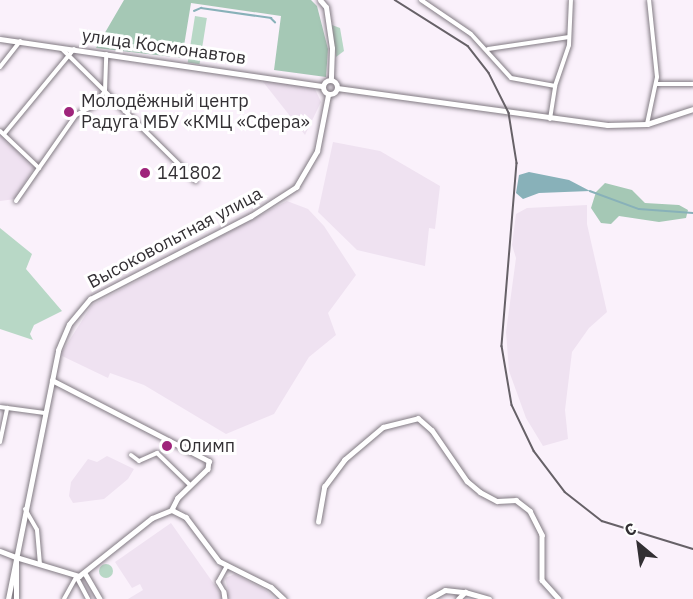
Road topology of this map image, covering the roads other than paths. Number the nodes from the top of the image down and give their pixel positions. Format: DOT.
graph roads {
  1 [pos="320,0"];
  2 [pos="421,0"];
  3 [pos="571,0"];
  4 [pos="650,0"];
  5 [pos="569,37"];
  6 [pos="0,39"];
  7 [pos="20,41"];
  8 [pos="60,47"];
  9 [pos="74,49"];
  10 [pos="488,49"];
  11 [pos="106,53"];
  12 [pos="70,57"];
  13 [pos="0,67"];
  14 [pos="331,80"];
  15 [pos="656,84"];
  16 [pos="693,84"];
  17 [pos="322,86"];
  18 [pos="555,86"];
  19 [pos="337,88"];
  20 [pos="105,91"];
  21 [pos="328,95"];
  22 [pos="693,109"];
  23 [pos="550,119"];
  24 [pos="647,124"];
  25 [pos="2,132"];
  26 [pos="39,168"];
  27 [pos="196,181"];
  28 [pos="16,201"];
  29 [pos="52,380"];
  30 [pos="0,408"];
  31 [pos="7,408"];
  32 [pos="45,413"];
  33 [pos="0,442"];
  34 [pos="131,455"];
  35 [pos="191,486"];
  36 [pos="25,509"];
  37 [pos="172,510"];
  38 [pos="318,522"];
  39 [pos="0,551"];
  40 [pos="16,557"];
  41 [pos="40,565"];
  42 [pos="227,566"];
  43 [pos="85,573"];
  44 [pos="76,577"];
  45 [pos="224,592"];
  46 [pos="465,592"];
  47 [pos="8,599"];
  48 [pos="16,599"];
  49 [pos="64,599"];
  50 [pos="88,599"];
  51 [pos="100,599"];
  52 [pos="225,599"];
  53 [pos="284,599"];
  54 [pos="429,599"];
  55 [pos="458,599"];
  56 [pos="489,599"];
  57 [pos="559,599"];
  1 -- 14 [label="main road"];
  2 -- 10 [label="street"];
  3 -- 5 [label="street"];
  4 -- 15 [label="street"];
  5 -- 10 [label="street"];
  5 -- 18 [label="street"];
  6 -- 7 [label="main road, улица Космонавтов"];
  7 -- 8 [label="main road, улица Космонавтов"];
  7 -- 13 [label="street"];
  8 -- 9 [label="main road, улица Космонавтов"];
  8 -- 12 [label="street"];
  9 -- 11 [label="main road, улица Космонавтов"];
  9 -- 12 [label="street"];
  10 -- 18 [label="street"];
  11 -- 17 [label="main road, улица Космонавтов"];
  11 -- 20 [label="street"];
  12 -- 20 [label="street"];
  12 -- 25 [label="street"];
  14 -- 17 [label="main road"];
  14 -- 19 [label="main road"];
  15 -- 16 [label="street"];
  15 -- 24 [label="street"];
  17 -- 21 [label="main road"];
  18 -- 23 [label="street"];
  19 -- 21 [label="main road"];
  19 -- 23 [label="main road"];
  20 -- 26 [label="street"];
  20 -- 27 [label="street"];
  21 -- 29 [label="main road, Высоковольтная улица"];
  22 -- 24 [label="main road"];
  23 -- 24 [label="main road"];
  25 -- 26 [label="street"];
  26 -- 28 [label="street"];
  29 -- 32 [label="main road, Высоковольтная улица"];
  29 -- 35 [label="street"];
  30 -- 31 [label="street"];
  31 -- 32 [label="street"];
  31 -- 33 [label="street"];
  32 -- 36 [label="main road, Высоковольтная улица"];
  34 -- 35 [label="street"];
  35 -- 37 [label="street"];
  36 -- 40 [label="main road, Высоковольтная улица"];
  36 -- 41 [label="street"];
  37 -- 42 [label="street"];
  37 -- 43 [label="street"];
  38 -- 57 [label="street"];
  39 -- 40 [label="main road"];
  40 -- 41 [label="street"];
  40 -- 47 [label="main road, Высоковольтная улица"];
  40 -- 48 [label="main road, Высоковольтная улица"];
  41 -- 44 [label="street"];
  42 -- 45 [label="street"];
  42 -- 53 [label="street"];
  43 -- 44 [label="street"];
  43 -- 51 [label="street"];
  44 -- 49 [label="street"];
  44 -- 50 [label="street"];
  45 -- 52 [label="street"];
  46 -- 54 [label="street"];
  46 -- 55 [label="street"];
  46 -- 56 [label="street"];
}
